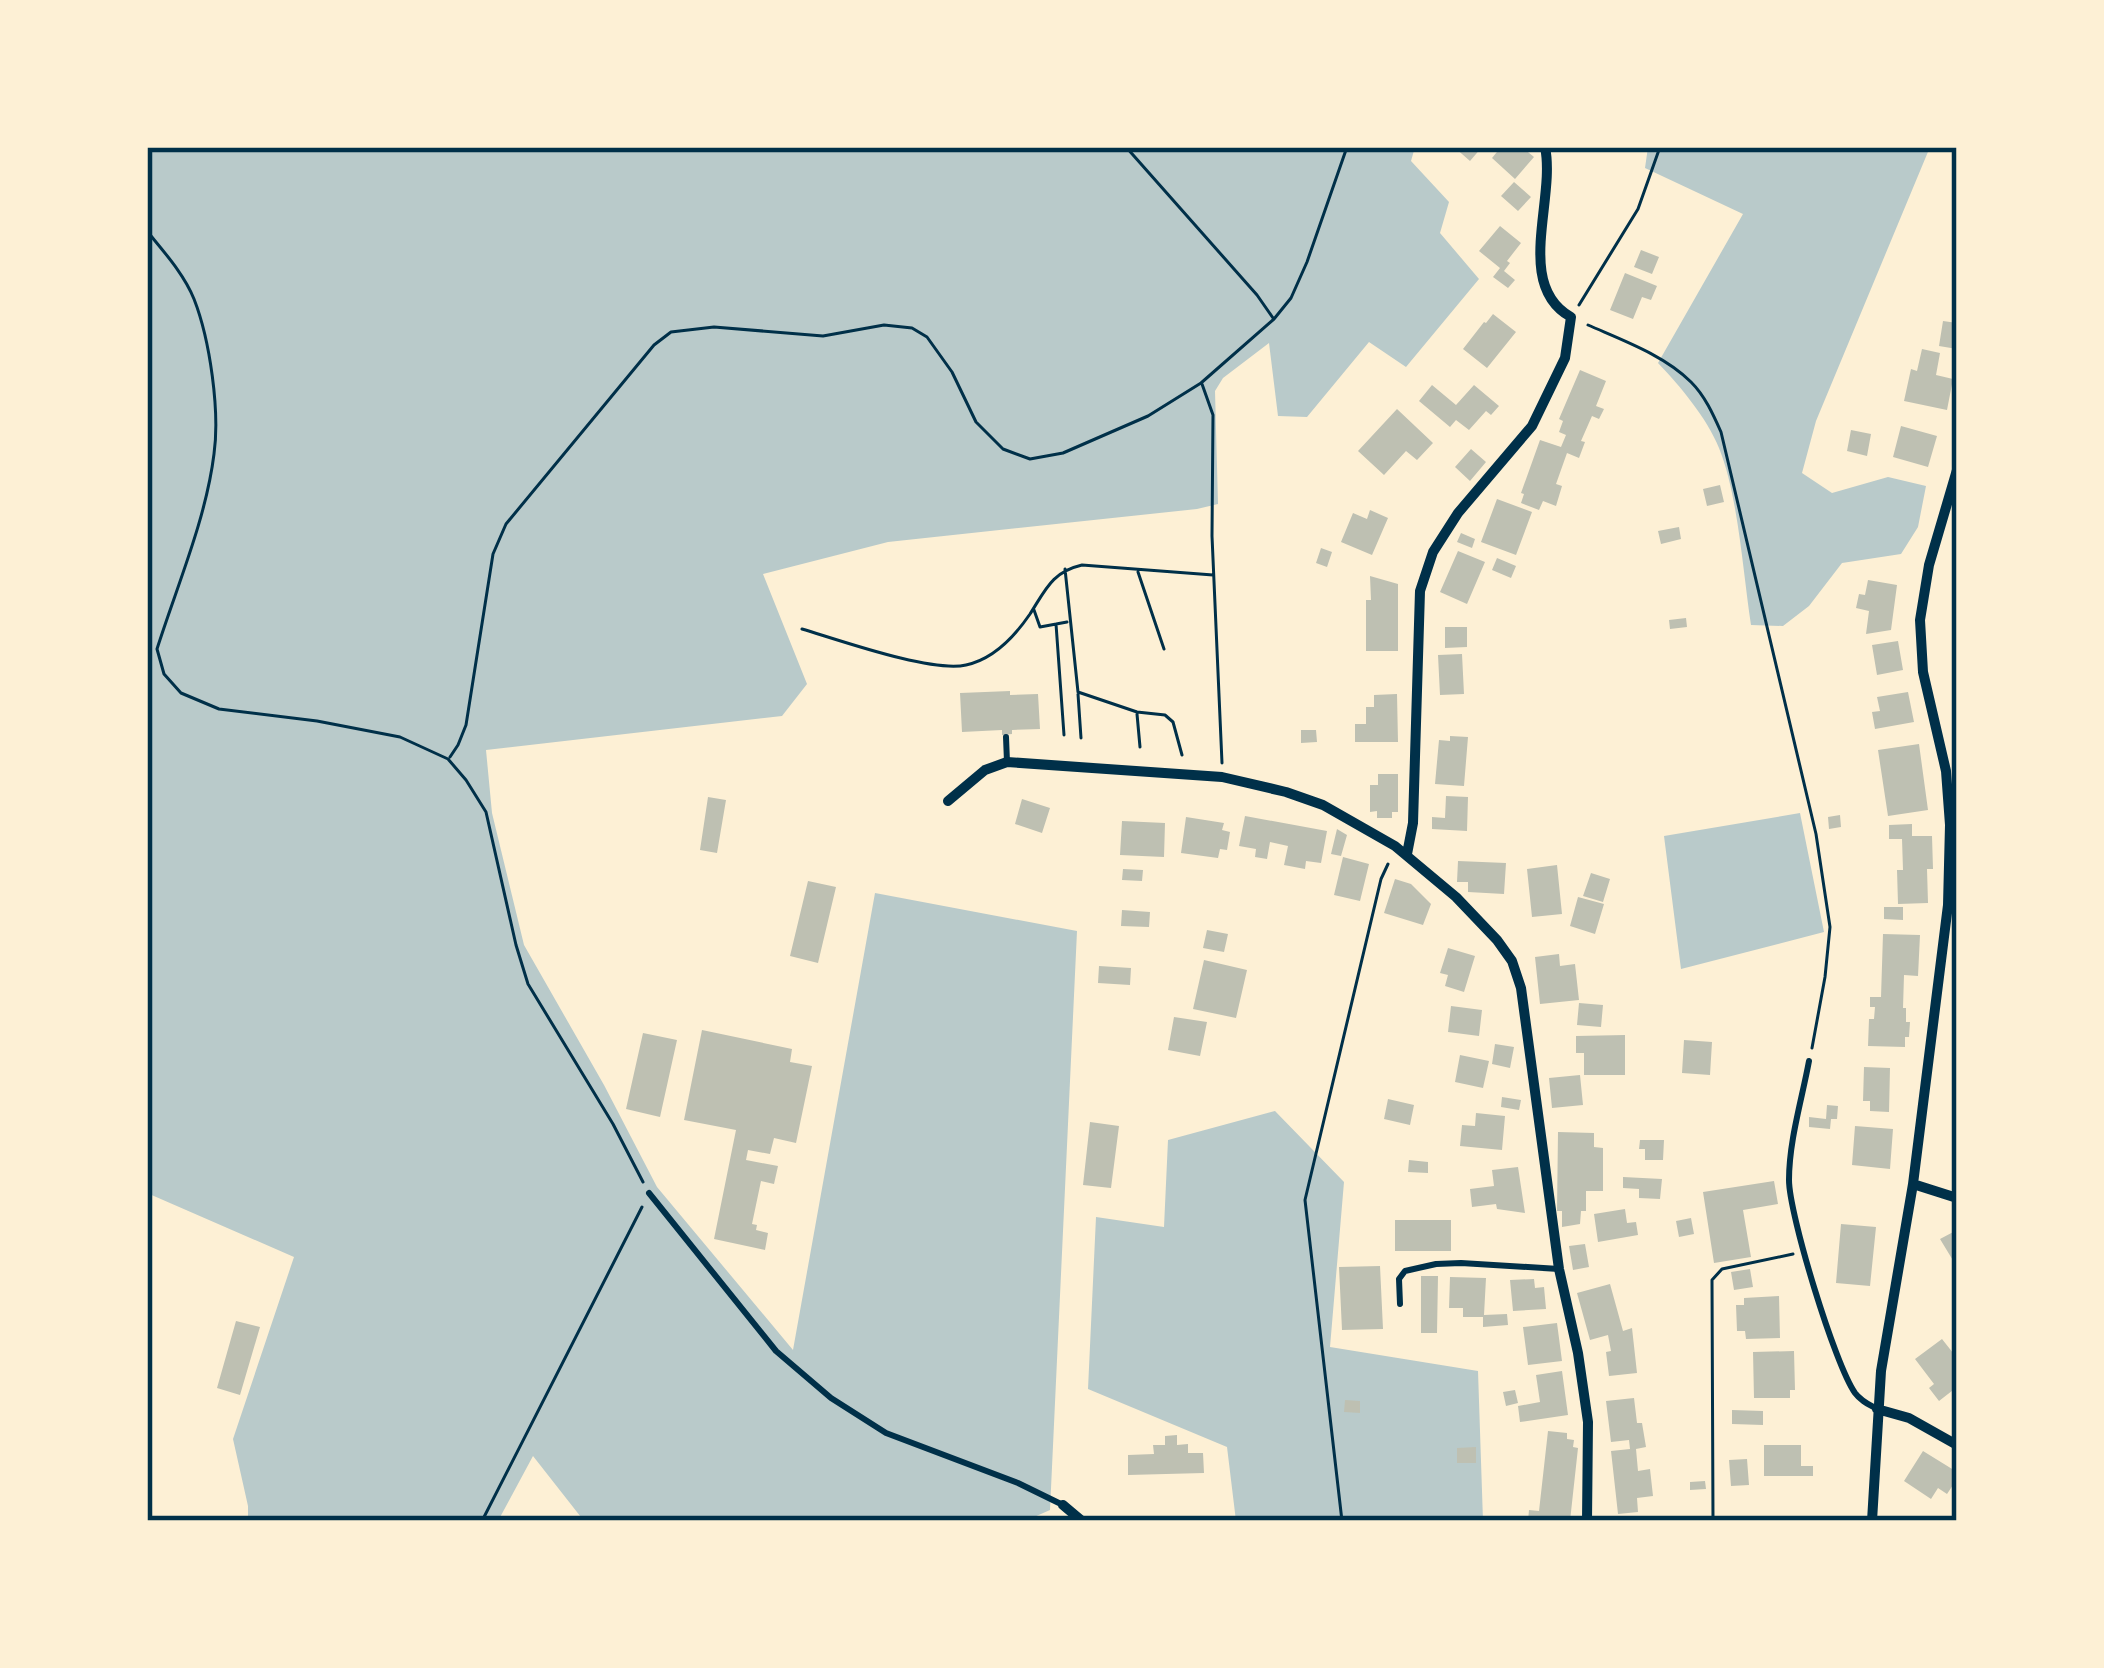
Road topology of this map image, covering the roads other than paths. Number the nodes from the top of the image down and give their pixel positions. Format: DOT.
graph roads {
  1 [pos="1545,147"];
  2 [pos="1957,470"];
  3 [pos="1006,737"];
  4 [pos="1007,762"];
  5 [pos="948,801"];
  6 [pos="1407,854"];
  7 [pos="1953,908"];
  8 [pos="1809,1060"];
  9 [pos="1912,1184"];
  10 [pos="649,1193"];
  11 [pos="1957,1198"];
  12 [pos="1559,1269"];
  13 [pos="1400,1304"];
  14 [pos="1877,1409"];
  15 [pos="1957,1445"];
  16 [pos="1063,1505"];
  17 [pos="1082,1521"];
  18 [pos="1587,1521"];
  19 [pos="1872,1521"];
  1 -- 6 [label="street"];
  2 -- 7 [label="street"];
  3 -- 4 [label="lane"];
  4 -- 5 [label="street"];
  4 -- 6 [label="street"];
  6 -- 12 [label="street"];
  7 -- 9 [label="street"];
  8 -- 14 [label="lane"];
  9 -- 11 [label="street"];
  9 -- 14 [label="street"];
  10 -- 16 [label="lane"];
  12 -- 13 [label="lane"];
  12 -- 18 [label="street"];
  14 -- 15 [label="street"];
  14 -- 19 [label="street"];
  16 -- 17 [label="street"];
}
